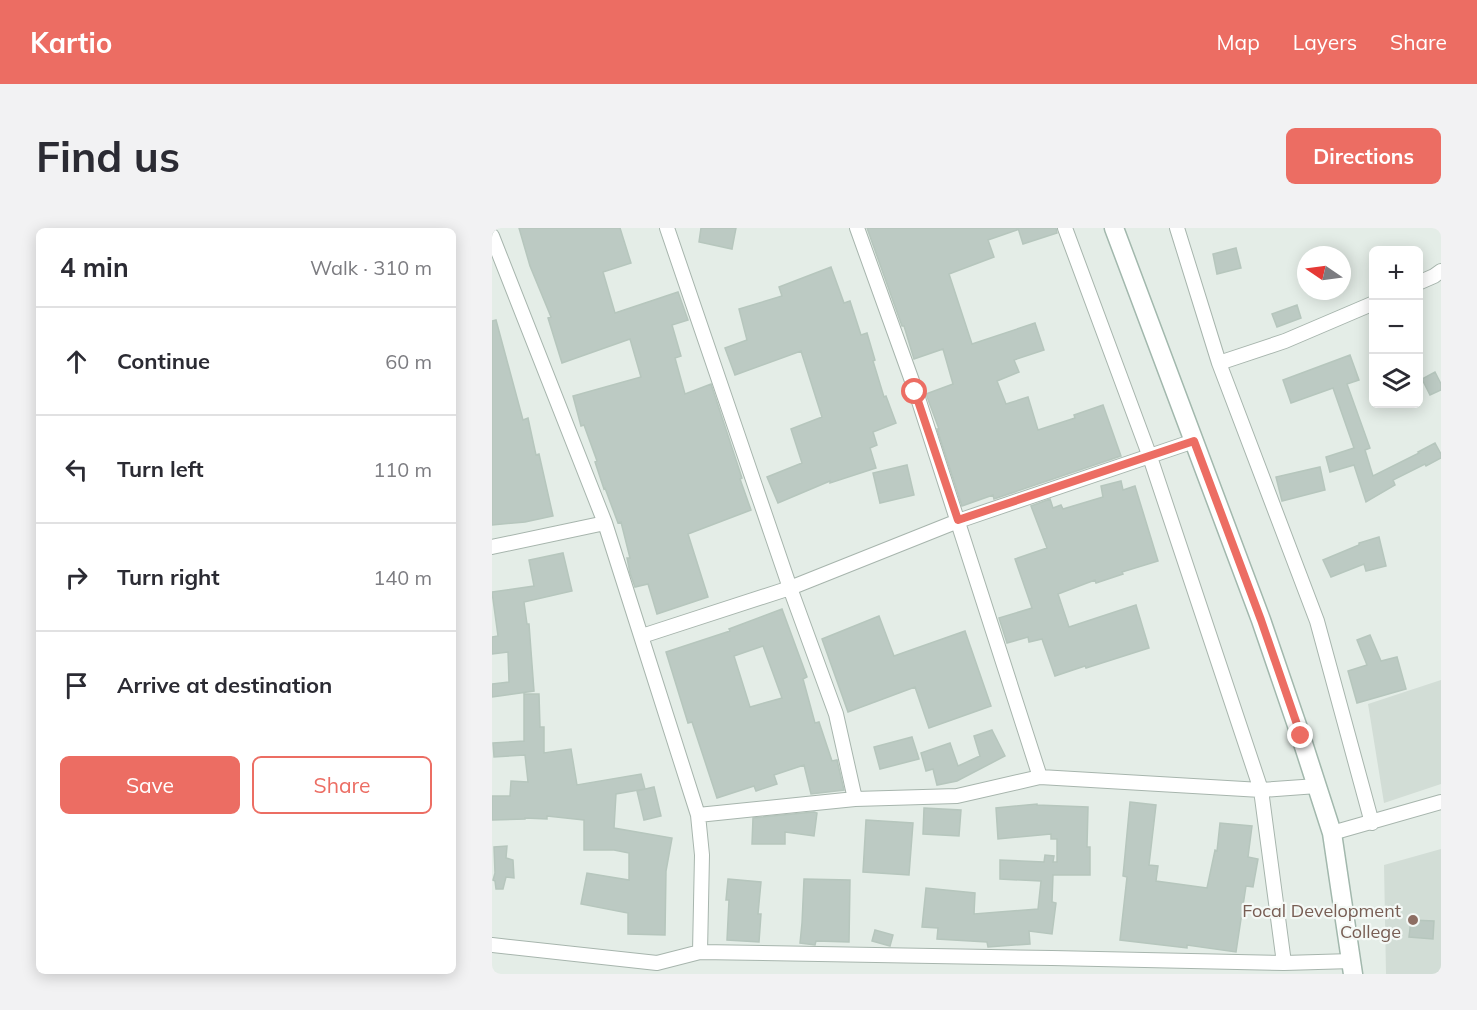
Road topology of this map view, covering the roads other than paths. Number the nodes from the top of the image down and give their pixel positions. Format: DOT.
graph roads {
  1 [pos="667,228"];
  2 [pos="857,228"];
  3 [pos="1065,228"];
  4 [pos="1114,228"];
  5 [pos="1178,228"];
  6 [pos="492,236"];
  7 [pos="1441,271"];
  8 [pos="1423,281"];
  9 [pos="1369,305"];
  10 [pos="1220,363"];
  11 [pos="1194,441"];
  12 [pos="1150,457"];
  13 [pos="958,520"];
  14 [pos="605,523"];
  15 [pos="492,547"];
  16 [pos="790,588"];
  17 [pos="642,636"];
  18 [pos="1040,777"];
  19 [pos="1317,786"];
  20 [pos="1261,790"];
  21 [pos="855,800"];
  22 [pos="1441,802"];
  23 [pos="698,815"];
  24 [pos="1372,823"];
  25 [pos="1332,833"];
  26 [pos="492,945"];
  27 [pos="700,952"];
  28 [pos="1284,963"];
  29 [pos="1352,968"];
  30 [pos="656,969"];
  1 -- 16 [label="street"];
  2 -- 13 [label="street"];
  3 -- 12 [label="street"];
  4 -- 11 [label="main road"];
  5 -- 10 [label="street"];
  6 -- 14 [label="street"];
  7 -- 8 [label="street"];
  9 -- 10 [label="street"];
  10 -- 24 [label="street"];
  11 -- 12 [label="street"];
  11 -- 19 [label="main road"];
  12 -- 13 [label="street"];
  12 -- 20 [label="street"];
  13 -- 16 [label="street"];
  13 -- 18 [label="street"];
  14 -- 15 [label="street"];
  14 -- 17 [label="street"];
  16 -- 17 [label="street"];
  16 -- 21 [label="street"];
  17 -- 23 [label="street"];
  18 -- 20 [label="street"];
  18 -- 21 [label="street"];
  19 -- 20 [label="street"];
  19 -- 25 [label="main road"];
  20 -- 28 [label="street"];
  21 -- 23 [label="street"];
  22 -- 24 [label="street"];
  23 -- 27 [label="street"];
  24 -- 25 [label="street"];
  25 -- 29 [label="main road"];
  26 -- 30 [label="street"];
  27 -- 28 [label="street"];
  27 -- 30 [label="street"];
  28 -- 29 [label="street"];
}
